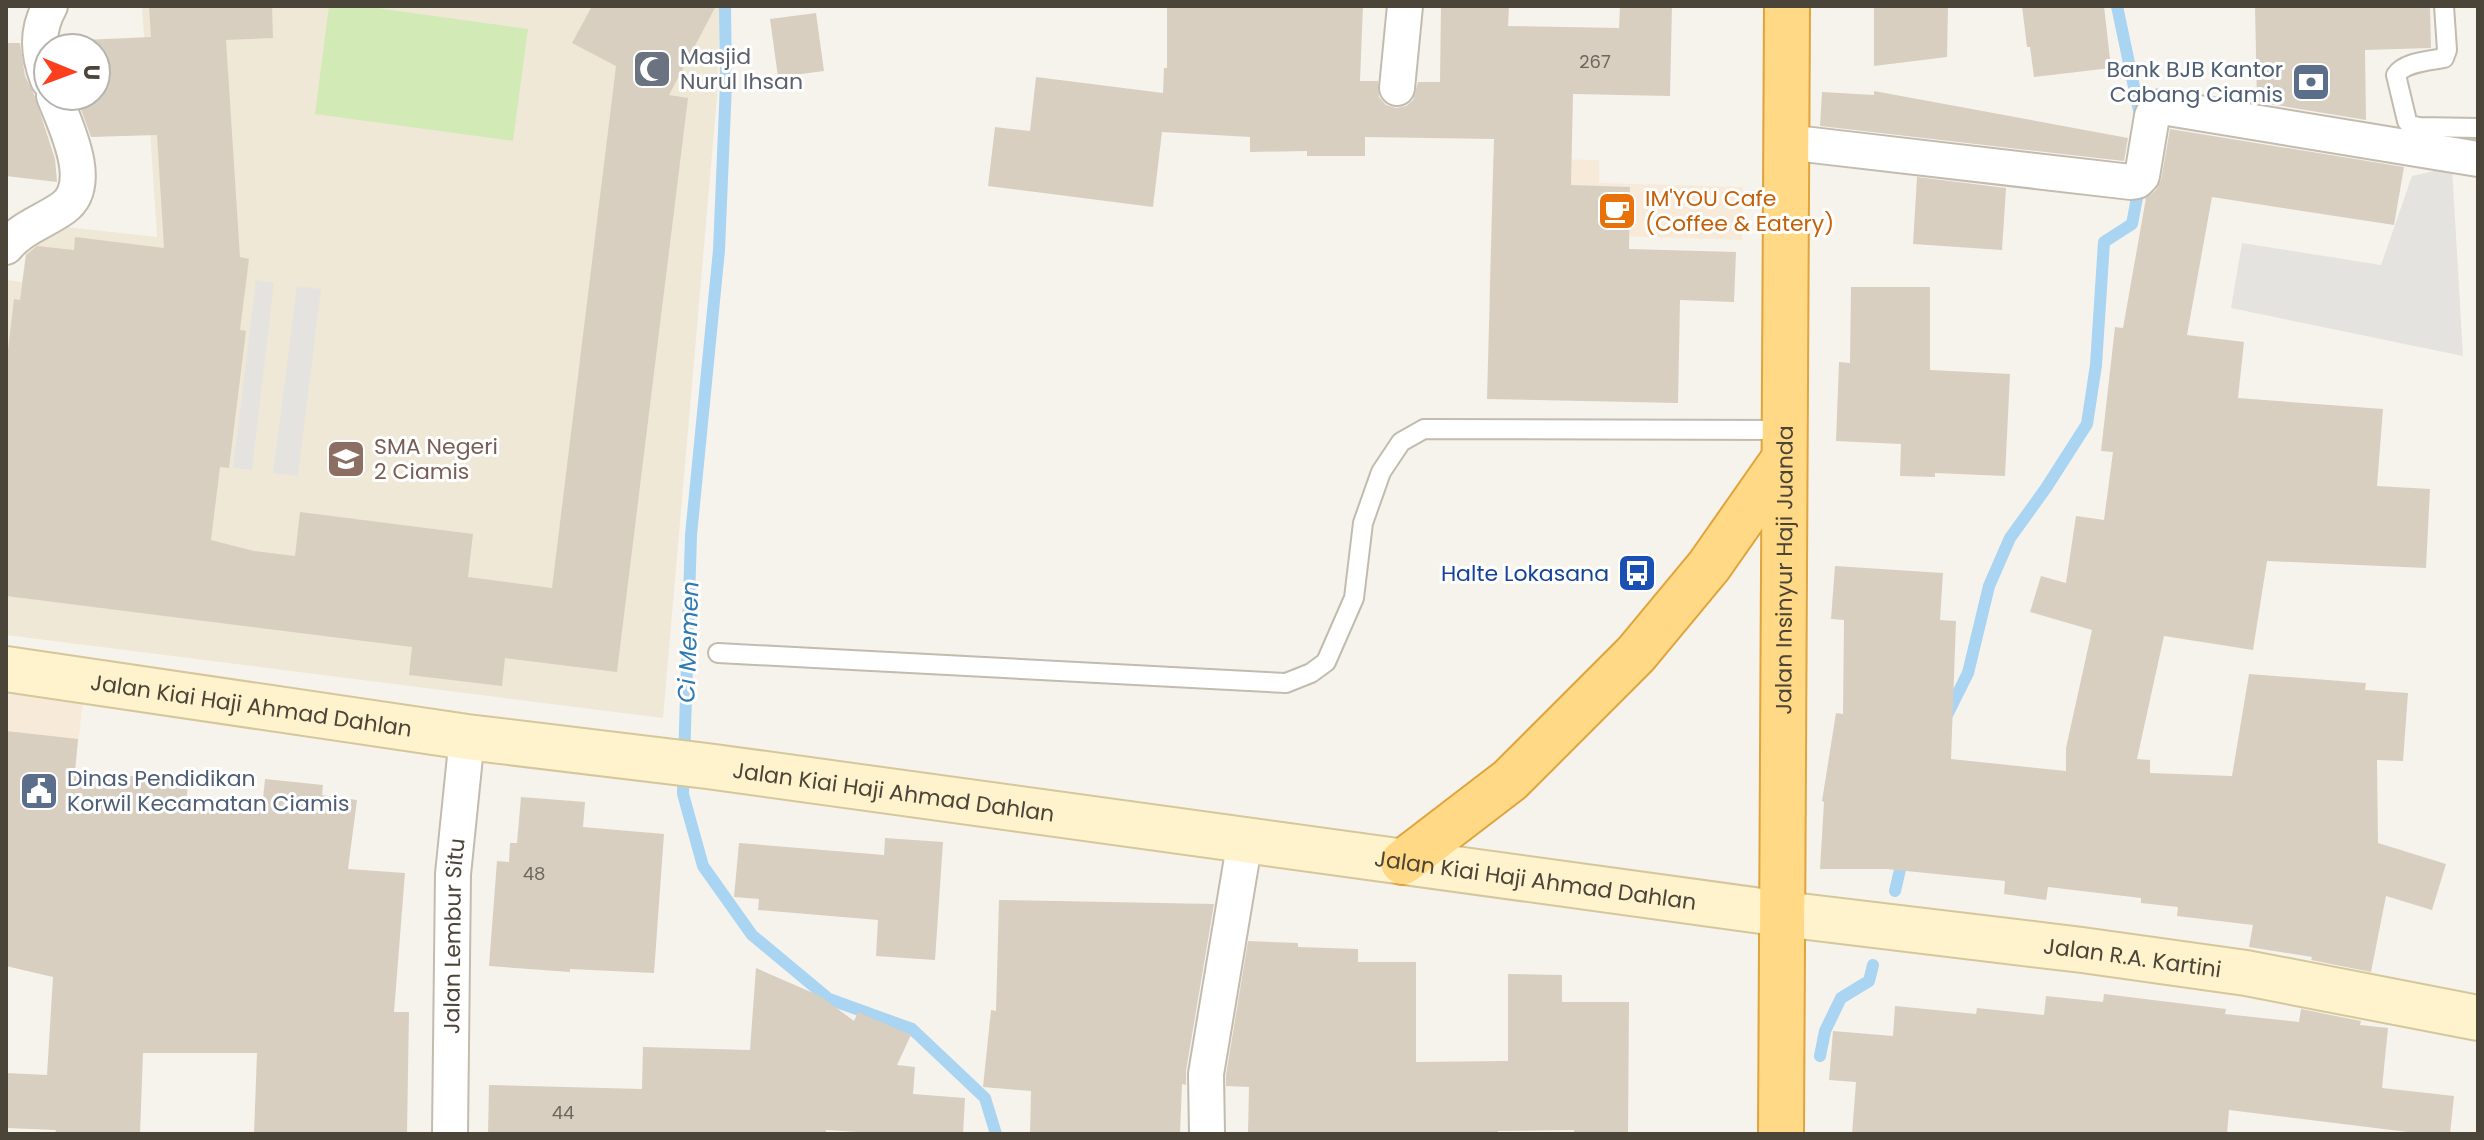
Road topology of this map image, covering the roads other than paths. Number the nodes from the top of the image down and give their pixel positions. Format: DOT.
graph roads {
  1 [pos="50,6"];
  2 [pos="1405,6"];
  3 [pos="1787,6"];
  4 [pos="2444,6"];
  5 [pos="41,32"];
  6 [pos="1397,88"];
  7 [pos="59,112"];
  8 [pos="2478,128"];
  9 [pos="1786,142"];
  10 [pos="2478,159"];
  11 [pos="6,247"];
  12 [pos="1785,444"];
  13 [pos="718,653"];
  14 [pos="6,669"];
  15 [pos="467,737"];
  16 [pos="1245,840"];
  17 [pos="1403,862"];
  18 [pos="1783,914"];
  19 [pos="2478,1018"];
  20 [pos="450,1134"];
  21 [pos="1207,1134"];
  22 [pos="1781,1134"];
  1 -- 5 [label="street"];
  2 -- 6 [label="street"];
  3 -- 9 [label="highway, Jalan Insinyur Haji Juanda"];
  4 -- 8 [label="lane"];
  7 -- 11 [label="street"];
  9 -- 10 [label="street"];
  9 -- 12 [label="highway, Jalan Insinyur Haji Juanda"];
  12 -- 13 [label="lane"];
  12 -- 17 [label="highway"];
  12 -- 18 [label="highway, Jalan Insinyur Haji Juanda"];
  14 -- 15 [label="main road, Jalan Kiai Haji Ahmad Dahlan"];
  15 -- 16 [label="main road, Jalan Kiai Haji Ahmad Dahlan"];
  15 -- 20 [label="street, Jalan Lembur Situ"];
  16 -- 17 [label="main road, Jalan Kiai Haji Ahmad Dahlan"];
  16 -- 21 [label="street"];
  17 -- 18 [label="main road, Jalan Kiai Haji Ahmad Dahlan"];
  18 -- 19 [label="main road, Jalan R.A. Kartini"];
  18 -- 22 [label="highway, Jalan Insinyur Haji Juanda"];
}
